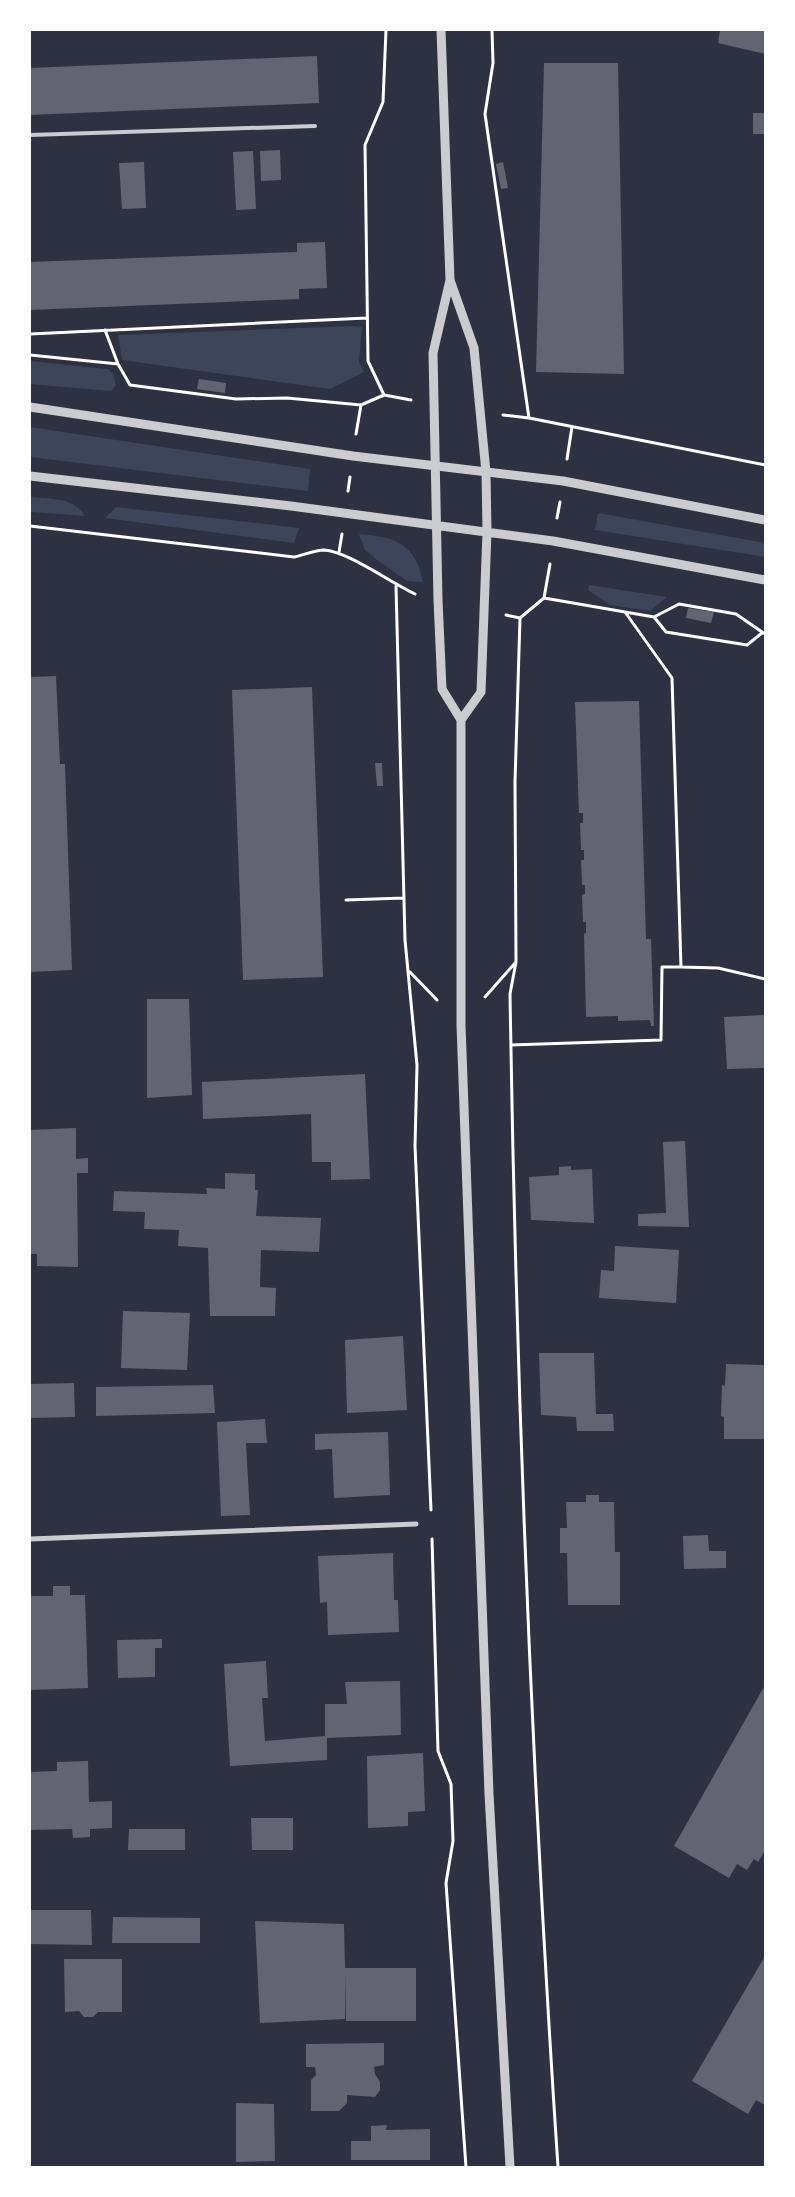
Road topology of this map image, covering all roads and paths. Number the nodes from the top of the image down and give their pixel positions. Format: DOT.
graph roads {
  1 [pos="386,30"];
  2 [pos="441,30"];
  3 [pos="492,30"];
  4 [pos="315,126"];
  5 [pos="30,135"];
  6 [pos="450,280"];
  7 [pos="368,318"];
  8 [pos="105,330"];
  9 [pos="30,334"];
  10 [pos="30,355"];
  11 [pos="118,364"];
  12 [pos="384,395"];
  13 [pos="412,401"];
  14 [pos="361,405"];
  15 [pos="30,407"];
  16 [pos="520,417"];
  17 [pos="529,418"];
  18 [pos="358,426"];
  19 [pos="572,427"];
  20 [pos="568,453"];
  21 [pos="765,465"];
  22 [pos="435,466"];
  23 [pos="486,472"];
  24 [pos="30,476"];
  25 [pos="350,476"];
  26 [pos="347,494"];
  27 [pos="559,506"];
  28 [pos="765,520"];
  29 [pos="556,524"];
  30 [pos="30,526"];
  31 [pos="437,526"];
  32 [pos="342,531"];
  33 [pos="486,532"];
  34 [pos="339,552"];
  35 [pos="548,576"];
  36 [pos="765,580"];
  37 [pos="396,586"];
  38 [pos="420,596"];
  39 [pos="544,598"];
  40 [pos="626,612"];
  41 [pos="501,614"];
  42 [pos="654,617"];
  43 [pos="520,618"];
  44 [pos="763,634"];
  45 [pos="461,720"];
  46 [pos="404,898"];
  47 [pos="346,900"];
  48 [pos="516,962"];
  49 [pos="681,967"];
  50 [pos="409,971"];
  51 [pos="765,979"];
  52 [pos="461,1025"];
  53 [pos="511,1045"];
  54 [pos="431,1514"];
  55 [pos="416,1524"];
  56 [pos="432,1534"];
  57 [pos="30,1539"];
  58 [pos="466,2167"];
  59 [pos="510,2167"];
  60 [pos="558,2167"];
  1 -- 7 [label="path"];
  2 -- 6 [label="street"];
  3 -- 17 [label="path"];
  4 -- 5 [label="lane"];
  6 -- 22 [label="street"];
  6 -- 23 [label="street"];
  7 -- 8 [label="path"];
  7 -- 12 [label="path"];
  8 -- 9 [label="path"];
  8 -- 11 [label="path"];
  10 -- 11 [label="path"];
  11 -- 14 [label="path"];
  12 -- 13 [label="path"];
  12 -- 14 [label="path"];
  14 -- 18 [label="path"];
  15 -- 22 [label="street"];
  16 -- 17 [label="path"];
  17 -- 19 [label="path"];
  19 -- 20 [label="path"];
  19 -- 21 [label="path"];
  22 -- 23 [label="street"];
  22 -- 31 [label="street"];
  23 -- 28 [label="street"];
  23 -- 33 [label="street"];
  24 -- 31 [label="street"];
  25 -- 26 [label="path"];
  27 -- 29 [label="path"];
  30 -- 34 [label="path"];
  31 -- 33 [label="street"];
  31 -- 45 [label="street"];
  32 -- 34 [label="path"];
  33 -- 36 [label="street"];
  33 -- 45 [label="street"];
  34 -- 37 [label="path"];
  35 -- 39 [label="path"];
  37 -- 38 [label="path"];
  37 -- 46 [label="path"];
  39 -- 40 [label="path"];
  39 -- 43 [label="path"];
  40 -- 42 [label="path"];
  40 -- 49 [label="path"];
  41 -- 43 [label="path"];
  42 -- 44 [label="path"];
  42 -- 44 [label="path"];
  43 -- 48 [label="path"];
  45 -- 52 [label="street"];
  46 -- 47 [label="path"];
  46 -- 50 [label="path"];
  48 -- 52 [label="path"];
  48 -- 53 [label="path"];
  49 -- 51 [label="path"];
  49 -- 53 [label="path"];
  50 -- 52 [label="path"];
  50 -- 54 [label="path"];
  52 -- 59 [label="street"];
  53 -- 60 [label="path"];
  55 -- 57 [label="street"];
  56 -- 58 [label="path"];
}
